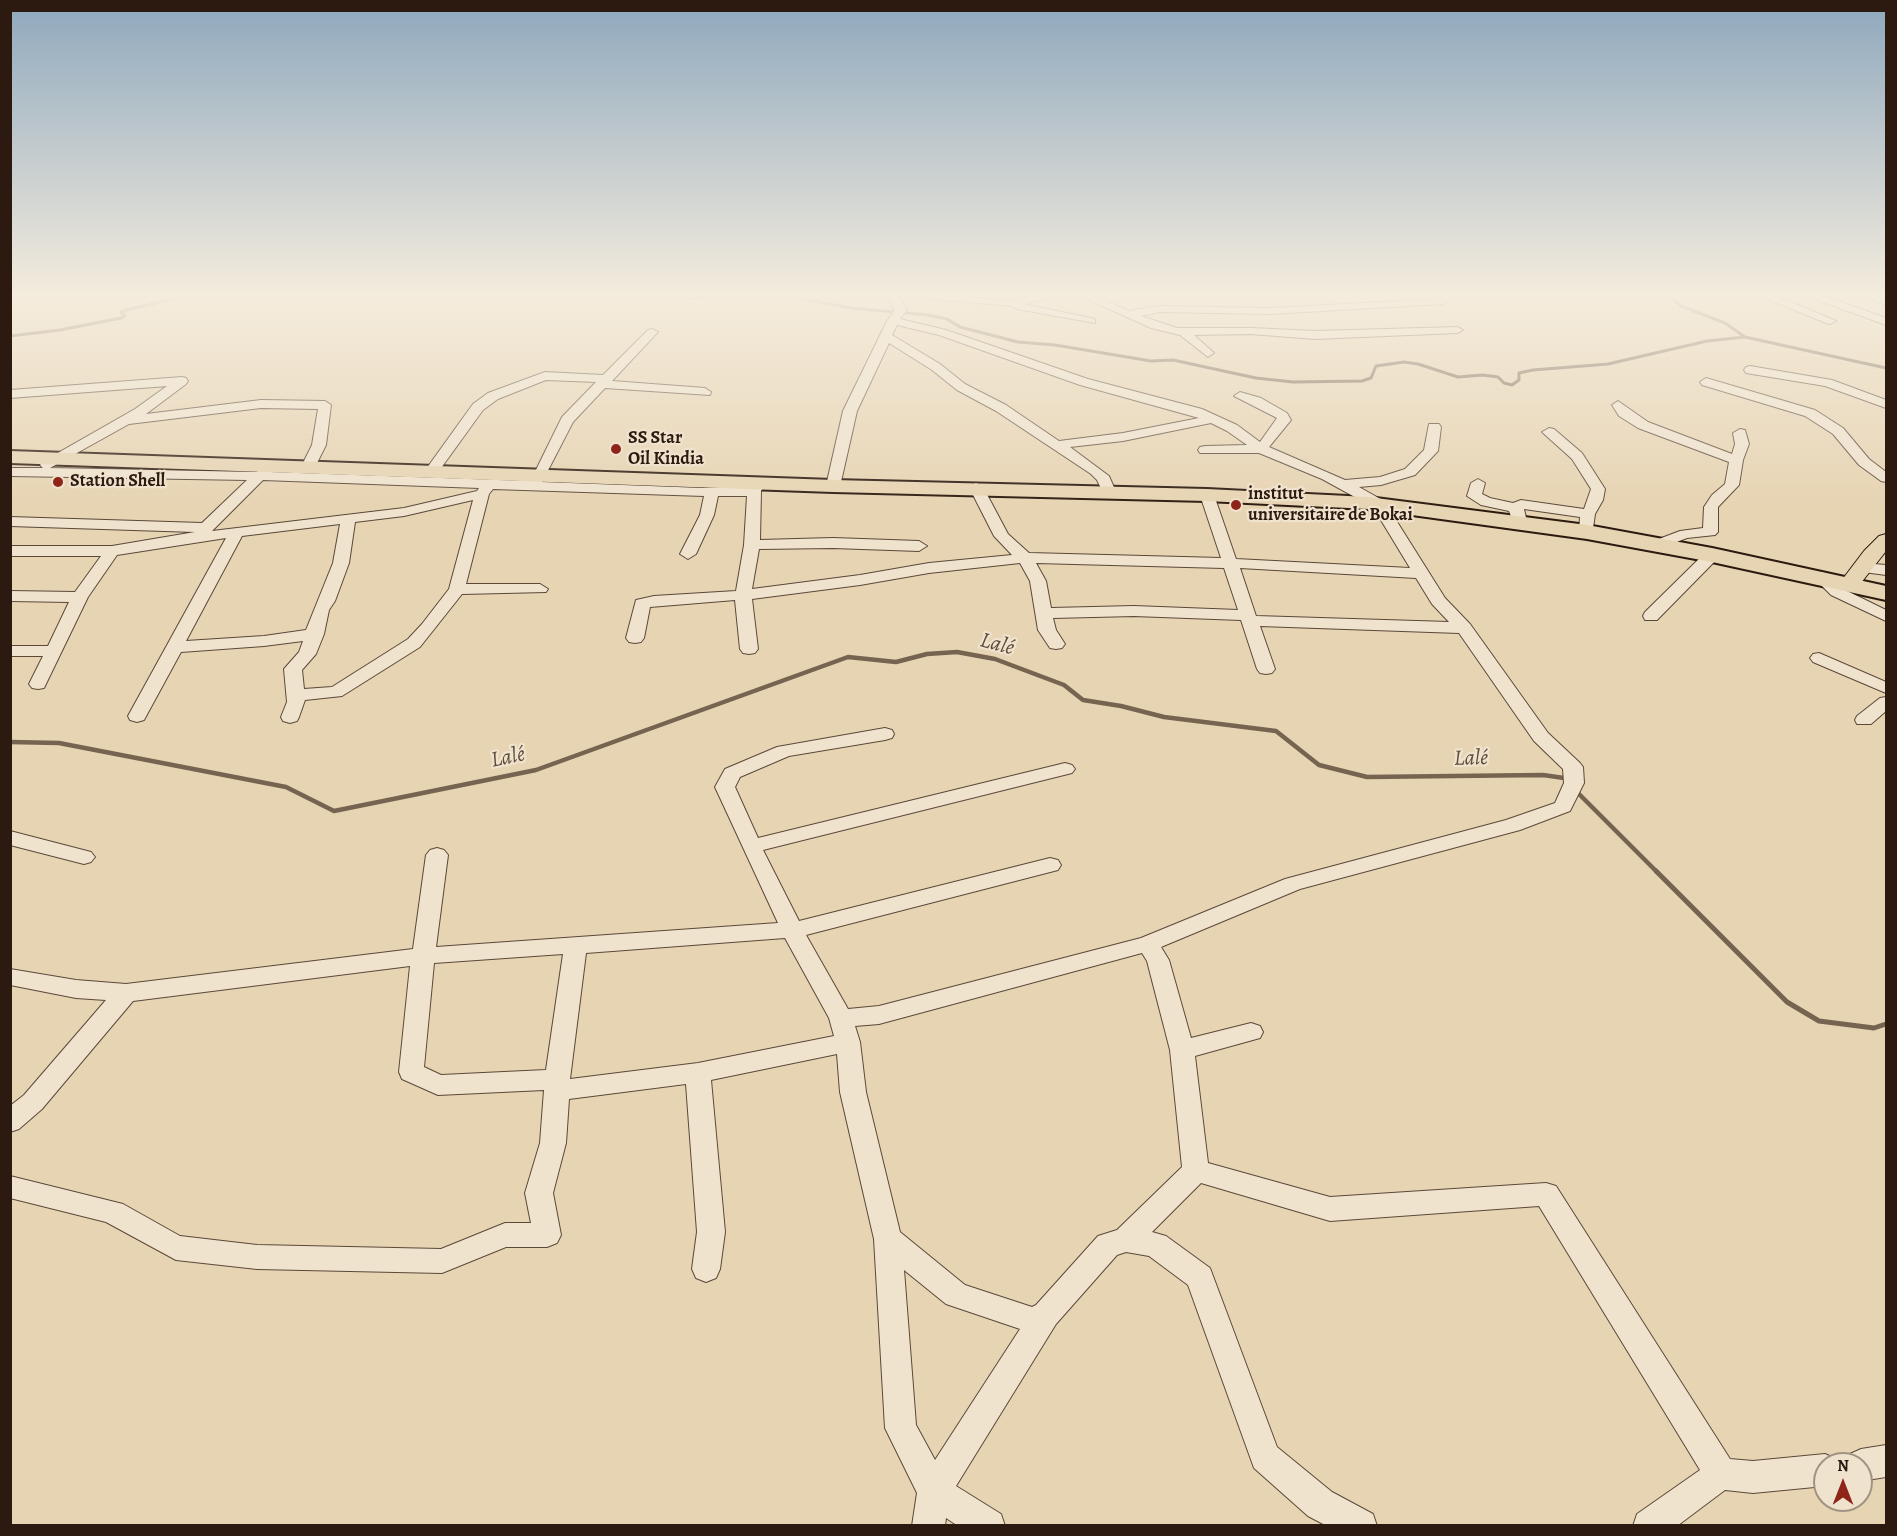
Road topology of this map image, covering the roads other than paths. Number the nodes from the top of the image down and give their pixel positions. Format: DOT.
graph roads {
  1 [pos="621,365"];
  2 [pos="872,365"];
  3 [pos="932,365"];
  4 [pos="1035,365"];
  5 [pos="1750,370"];
  6 [pos="605,381"];
  7 [pos="1706,382"];
  8 [pos="705,392"];
  9 [pos="10,394"];
  10 [pos="1240,396"];
  11 [pos="1887,404"];
  12 [pos="1618,405"];
  13 [pos="1212,418"];
  14 [pos="126,420"];
  15 [pos="1434,427"];
  16 [pos="1549,432"];
  17 [pos="1740,433"];
  18 [pos="1056,445"];
  19 [pos="1261,449"];
  20 [pos="1205,450"];
  21 [pos="10,457"];
  22 [pos="59,459"];
  23 [pos="1736,460"];
  24 [pos="308,467"];
  25 [pos="266,471"];
  26 [pos="10,472"];
  27 [pos="431,472"];
  28 [pos="34,473"];
  29 [pos="1887,478"];
  30 [pos="535,481"];
  31 [pos="1478,483"];
  32 [pos="1344,484"];
  33 [pos="10,485"];
  34 [pos="833,486"];
  35 [pos="756,487"];
  36 [pos="976,487"];
  37 [pos="707,488"];
  38 [pos="485,489"];
  39 [pos="1109,492"];
  40 [pos="1207,495"];
  41 [pos="1379,504"];
  42 [pos="1518,515"];
  43 [pos="348,519"];
  44 [pos="10,522"];
  45 [pos="1587,523"];
  46 [pos="203,532"];
  47 [pos="236,534"];
  48 [pos="1887,540"];
  49 [pos="752,545"];
  50 [pos="1656,545"];
  51 [pos="919,546"];
  52 [pos="10,551"];
  53 [pos="112,551"];
  54 [pos="688,554"];
  55 [pos="1712,555"];
  56 [pos="1025,558"];
  57 [pos="1229,563"];
  58 [pos="1887,570"];
  59 [pos="1421,573"];
  60 [pos="1856,576"];
  61 [pos="1821,578"];
  62 [pos="457,589"];
  63 [pos="540,589"];
  64 [pos="1887,593"];
  65 [pos="743,595"];
  66 [pos="10,596"];
  67 [pos="80,597"];
  68 [pos="1045,613"];
  69 [pos="1651,616"];
  70 [pos="1887,616"];
  71 [pos="1248,618"];
  72 [pos="1464,628"];
  73 [pos="315,634"];
  74 [pos="635,638"];
  75 [pos="1056,644"];
  76 [pos="174,647"];
  77 [pos="749,649"];
  78 [pos="10,651"];
  79 [pos="53,651"];
  80 [pos="1820,658"];
  81 [pos="1266,669"];
  82 [pos="38,684"];
  83 [pos="1887,688"];
  84 [pos="296,695"];
  85 [pos="1887,702"];
  86 [pos="137,716"];
  87 [pos="290,717"];
  88 [pos="1864,720"];
  89 [pos="885,734"];
  90 [pos="1065,769"];
  91 [pos="10,838"];
  92 [pos="751,846"];
  93 [pos="437,855"];
  94 [pos="84,857"];
  95 [pos="1050,865"];
  96 [pos="794,930"];
  97 [pos="1147,944"];
  98 [pos="574,945"];
  99 [pos="423,956"];
  100 [pos="10,976"];
  101 [pos="126,993"];
  102 [pos="844,1030"];
  103 [pos="1251,1032"];
  104 [pos="1182,1050"];
  105 [pos="698,1073"];
  106 [pos="557,1085"];
  107 [pos="10,1122"];
  108 [pos="1196,1170"];
  109 [pos="10,1186"];
  110 [pos="888,1239"];
  111 [pos="1126,1240"];
  112 [pos="706,1269"];
  113 [pos="1046,1315"];
  114 [pos="1813,1471"];
  115 [pos="1720,1474"];
  116 [pos="934,1491"];
  117 [pos="928,1526"];
  118 [pos="989,1526"];
  119 [pos="1361,1526"];
  120 [pos="1649,1526"];
  1 -- 6 [label="street"];
  2 -- 34 [label="street"];
  3 -- 18 [label="street"];
  4 -- 13 [label="street"];
  5 -- 11 [label="street"];
  6 -- 8 [label="street"];
  6 -- 27 [label="street"];
  6 -- 30 [label="street"];
  7 -- 29 [label="street"];
  9 -- 14 [label="street"];
  10 -- 19 [label="street"];
  12 -- 23 [label="street"];
  13 -- 18 [label="street"];
  13 -- 19 [label="street"];
  14 -- 22 [label="street"];
  14 -- 24 [label="street"];
  15 -- 32 [label="street"];
  16 -- 45 [label="street"];
  17 -- 23 [label="street"];
  18 -- 39 [label="street"];
  19 -- 20 [label="street"];
  19 -- 32 [label="street"];
  21 -- 22 [label="highway"];
  22 -- 25 [label="highway"];
  22 -- 28 [label="street"];
  23 -- 50 [label="street"];
  24 -- 25 [label="highway"];
  24 -- 27 [label="highway"];
  25 -- 28 [label="street"];
  25 -- 38 [label="street"];
  25 -- 46 [label="street"];
  26 -- 28 [label="street"];
  27 -- 30 [label="highway"];
  28 -- 33 [label="street"];
  30 -- 37 [label="highway"];
  30 -- 38 [label="street"];
  31 -- 42 [label="street"];
  32 -- 41 [label="street"];
  34 -- 35 [label="highway"];
  34 -- 36 [label="highway"];
  35 -- 37 [label="highway"];
  35 -- 49 [label="street"];
  36 -- 39 [label="highway"];
  36 -- 56 [label="street"];
  37 -- 54 [label="street"];
  38 -- 43 [label="street"];
  38 -- 62 [label="street"];
  39 -- 40 [label="highway"];
  40 -- 41 [label="highway"];
  40 -- 57 [label="street"];
  41 -- 42 [label="highway"];
  41 -- 59 [label="street"];
  42 -- 45 [label="highway"];
  43 -- 47 [label="street"];
  43 -- 73 [label="street"];
  44 -- 46 [label="street"];
  45 -- 50 [label="highway"];
  46 -- 47 [label="street"];
  46 -- 53 [label="street"];
  47 -- 76 [label="street"];
  48 -- 60 [label="main road"];
  49 -- 51 [label="street"];
  49 -- 65 [label="street"];
  50 -- 55 [label="highway"];
  52 -- 53 [label="street"];
  53 -- 67 [label="street"];
  55 -- 61 [label="highway"];
  55 -- 69 [label="street"];
  56 -- 57 [label="street"];
  56 -- 65 [label="street"];
  56 -- 68 [label="street"];
  57 -- 59 [label="street"];
  57 -- 71 [label="street"];
  58 -- 60 [label="street"];
  59 -- 72 [label="street"];
  60 -- 61 [label="highway"];
  60 -- 64 [label="highway"];
  61 -- 70 [label="street"];
  62 -- 63 [label="street"];
  62 -- 84 [label="street"];
  65 -- 74 [label="street"];
  65 -- 77 [label="street"];
  66 -- 67 [label="street"];
  67 -- 79 [label="street"];
  68 -- 71 [label="street"];
  68 -- 75 [label="street"];
  71 -- 72 [label="street"];
  71 -- 81 [label="street"];
  72 -- 97 [label="street"];
  73 -- 76 [label="street"];
  73 -- 84 [label="street"];
  76 -- 86 [label="street"];
  78 -- 79 [label="street"];
  79 -- 82 [label="street"];
  80 -- 83 [label="street"];
  84 -- 87 [label="street"];
  85 -- 88 [label="street"];
  89 -- 92 [label="street"];
  90 -- 92 [label="street"];
  91 -- 94 [label="street"];
  92 -- 96 [label="street"];
  93 -- 99 [label="street"];
  95 -- 96 [label="street"];
  96 -- 98 [label="street"];
  96 -- 102 [label="street"];
  97 -- 102 [label="street"];
  97 -- 104 [label="street"];
  98 -- 99 [label="street"];
  98 -- 106 [label="street"];
  99 -- 101 [label="street"];
  99 -- 106 [label="street"];
  100 -- 101 [label="street"];
  101 -- 107 [label="street"];
  102 -- 105 [label="street"];
  102 -- 110 [label="street"];
  103 -- 104 [label="street"];
  104 -- 108 [label="street"];
  105 -- 106 [label="street"];
  105 -- 112 [label="street"];
  106 -- 109 [label="street"];
  108 -- 111 [label="street"];
  108 -- 115 [label="street"];
  110 -- 113 [label="street"];
  110 -- 116 [label="street"];
  111 -- 113 [label="street"];
  111 -- 119 [label="street"];
  113 -- 116 [label="street"];
  114 -- 115 [label="street"];
  115 -- 120 [label="street"];
  116 -- 117 [label="street"];
  116 -- 118 [label="street"];
}
